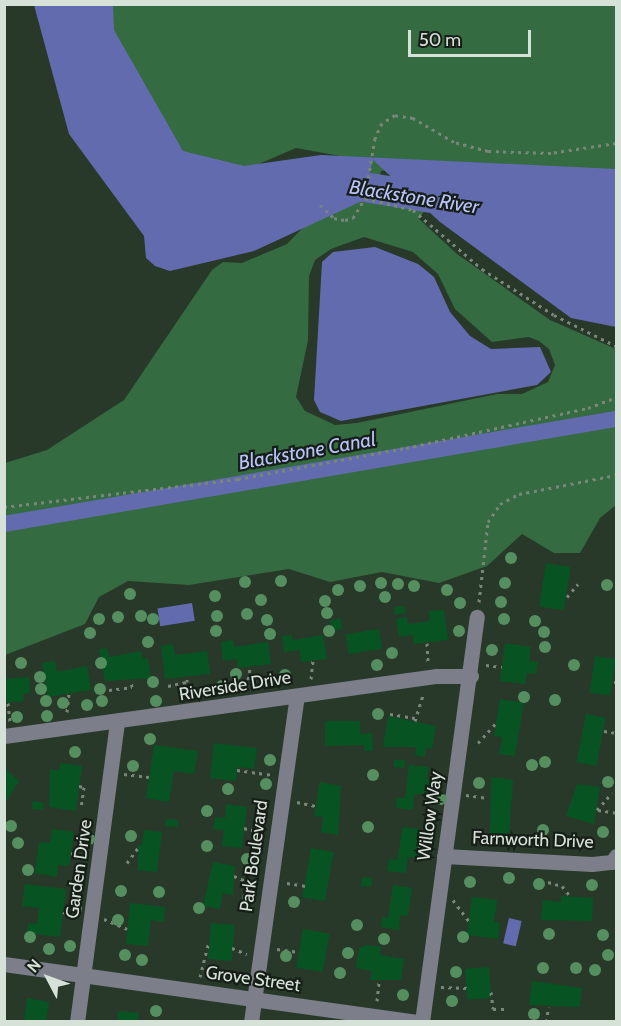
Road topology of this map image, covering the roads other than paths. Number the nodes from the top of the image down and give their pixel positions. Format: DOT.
graph roads {
  1 [pos="477,617"];
  2 [pos="471,676"];
  3 [pos="297,696"];
  4 [pos="117,723"];
  5 [pos="4,736"];
  6 [pos="444,856"];
  7 [pos="616,856"];
  8 [pos="4,964"];
  9 [pos="83,975"];
  10 [pos="255,999"];
  11 [pos="77,1022"];
  12 [pos="251,1022"];
  13 [pos="417,1022"];
  14 [pos="422,1022"];
  1 -- 2 [label="street, Willow Way"];
  2 -- 3 [label="street, Riverside Drive"];
  2 -- 6 [label="street, Willow Way"];
  3 -- 4 [label="street, Riverside Drive"];
  3 -- 10 [label="street, Park Boulevard"];
  4 -- 5 [label="street, Riverside Drive"];
  4 -- 9 [label="street, Garden Drive"];
  6 -- 7 [label="street, Farnworth Drive"];
  6 -- 14 [label="street, Willow Way"];
  8 -- 9 [label="street"];
  9 -- 10 [label="street, Grove Street"];
  9 -- 11 [label="street, Garden Drive"];
  10 -- 12 [label="street, Park Boulevard"];
  10 -- 13 [label="street, Grove Street"];
}
